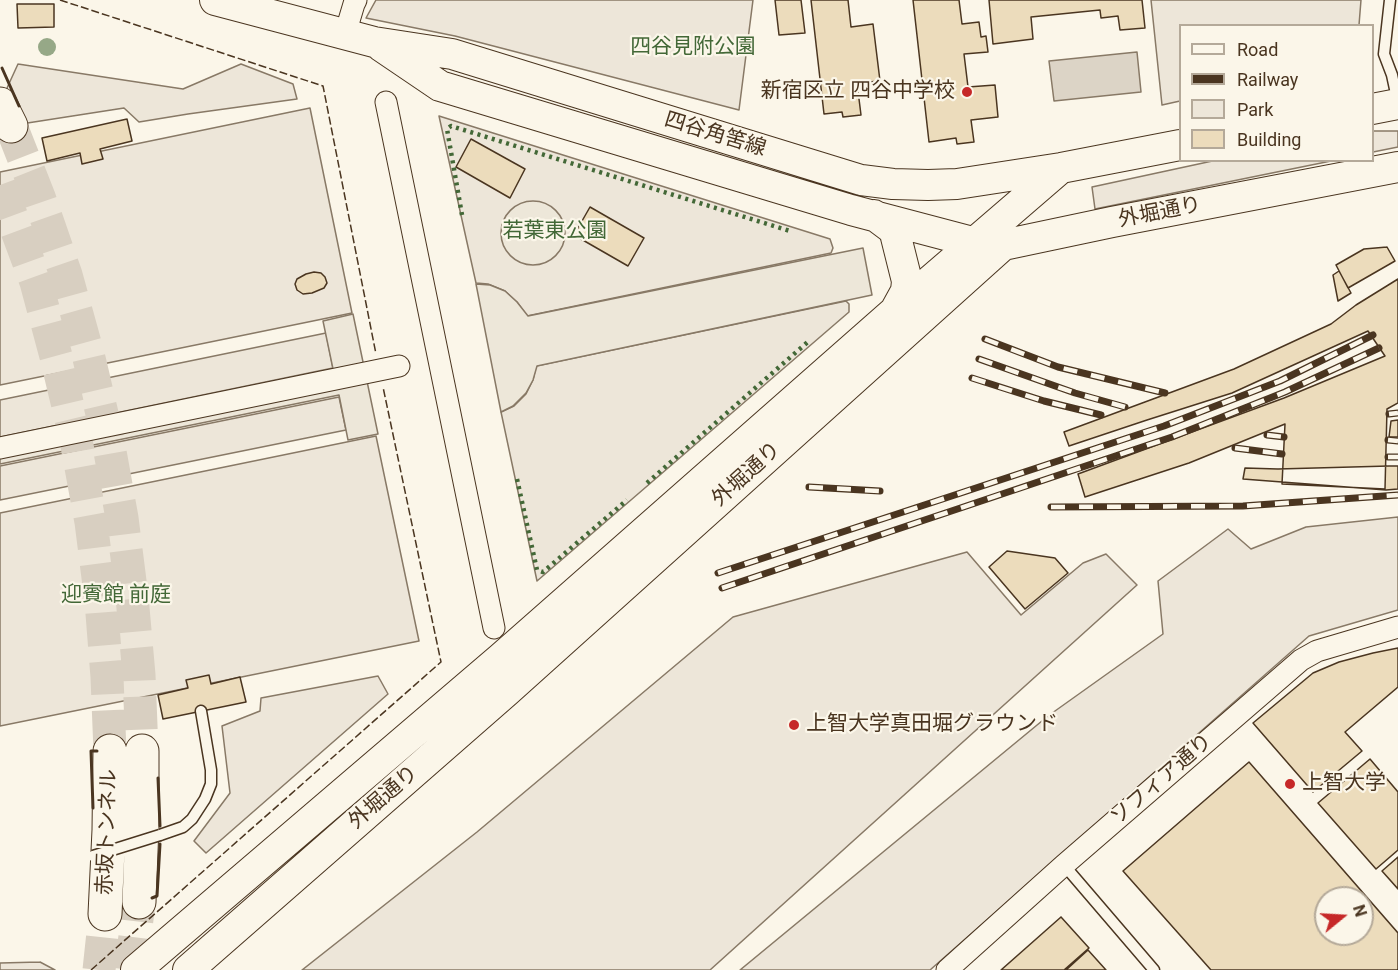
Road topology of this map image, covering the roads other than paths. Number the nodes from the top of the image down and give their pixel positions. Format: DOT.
graph roads {
  1 [pos="215,0"];
  2 [pos="356,0"];
  3 [pos="1390,0"];
  4 [pos="345,34"];
  5 [pos="374,42"];
  6 [pos="386,102"];
  7 [pos="1398,104"];
  8 [pos="1374,109"];
  9 [pos="1179,145"];
  10 [pos="1398,167"];
  11 [pos="1061,168"];
  12 [pos="861,180"];
  13 [pos="874,216"];
  14 [pos="937,232"];
  15 [pos="989,244"];
  16 [pos="948,266"];
  17 [pos="937,304"];
  18 [pos="895,311"];
  19 [pos="399,366"];
  20 [pos="0,448"];
  21 [pos="1398,627"];
  22 [pos="494,628"];
  23 [pos="201,711"];
  24 [pos="110,751"];
  25 [pos="142,751"];
  26 [pos="93,856"];
  27 [pos="1064,865"];
  28 [pos="139,902"];
  29 [pos="105,914"];
  30 [pos="136,970"];
  31 [pos="188,970"];
  32 [pos="947,970"];
  33 [pos="1154,970"];
  1 -- 4 [label="main road, 四谷角筈線"];
  2 -- 4 [label="street"];
  3 -- 7 [label="lane"];
  4 -- 5 [label="main road, 四谷角筈線"];
  5 -- 12 [label="main road, 四谷角筈線"];
  5 -- 13 [label="main road, 四谷角筈線"];
  6 -- 22 [label="street"];
  7 -- 8 [label="main road"];
  9 -- 11 [label="main road"];
  10 -- 15 [label="main road, 外堀通り"];
  11 -- 12 [label="main road, 四谷角筈線"];
  11 -- 15 [label="main road, 外堀通り"];
  12 -- 14 [label="main road"];
  13 -- 14 [label="main road, 四谷角筈線"];
  13 -- 18 [label="main road"];
  14 -- 15 [label="main road, 四谷角筈線"];
  14 -- 16 [label="main road"];
  15 -- 16 [label="main road, 外堀通り"];
  15 -- 17 [label="main road, 外堀通り"];
  16 -- 17 [label="main road"];
  16 -- 18 [label="main road, 外堀通り"];
  17 -- 31 [label="main road, 外堀通り"];
  18 -- 30 [label="main road, 外堀通り"];
  19 -- 20 [label="street"];
  21 -- 27 [label="street, ソフィア通り"];
  23 -- 26 [label="lane, bridge"];
  24 -- 29 [label="highway, 赤坂トンネル"];
  25 -- 28 [label="highway, 赤坂トンネル"];
  27 -- 32 [label="street, ソフィア通り"];
  27 -- 33 [label="lane"];
}
